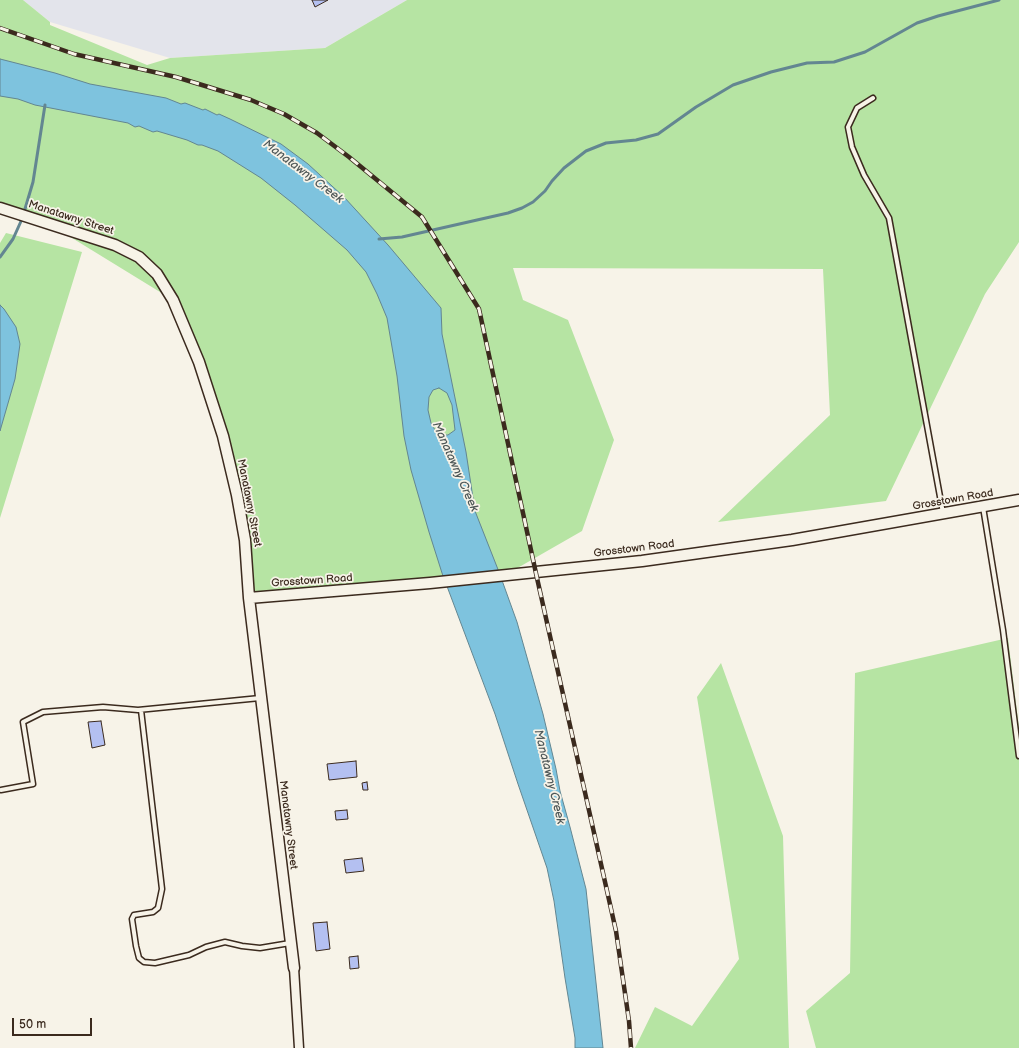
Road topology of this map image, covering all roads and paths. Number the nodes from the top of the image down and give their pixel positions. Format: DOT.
graph roads {
  1 [pos="873,98"];
  2 [pos="0,208"];
  3 [pos="1019,500"];
  4 [pos="983,507"];
  5 [pos="943,514"];
  6 [pos="249,598"];
  7 [pos="260,698"];
  8 [pos="140,710"];
  9 [pos="1019,756"];
  10 [pos="0,790"];
  11 [pos="290,943"];
  12 [pos="294,968"];
  13 [pos="299,1048"];
  1 -- 5 [label="lane"];
  2 -- 6 [label="street, Manatawny Street"];
  3 -- 4 [label="street, Grosstown Road"];
  4 -- 5 [label="street, Grosstown Road"];
  4 -- 9 [label="lane"];
  5 -- 6 [label="street, Grosstown Road"];
  6 -- 7 [label="street, Manatawny Street"];
  7 -- 8 [label="lane"];
  7 -- 11 [label="street, Manatawny Street"];
  8 -- 10 [label="lane"];
  8 -- 11 [label="lane"];
  11 -- 12 [label="street, Manatawny Street"];
  12 -- 13 [label="street"];
}
